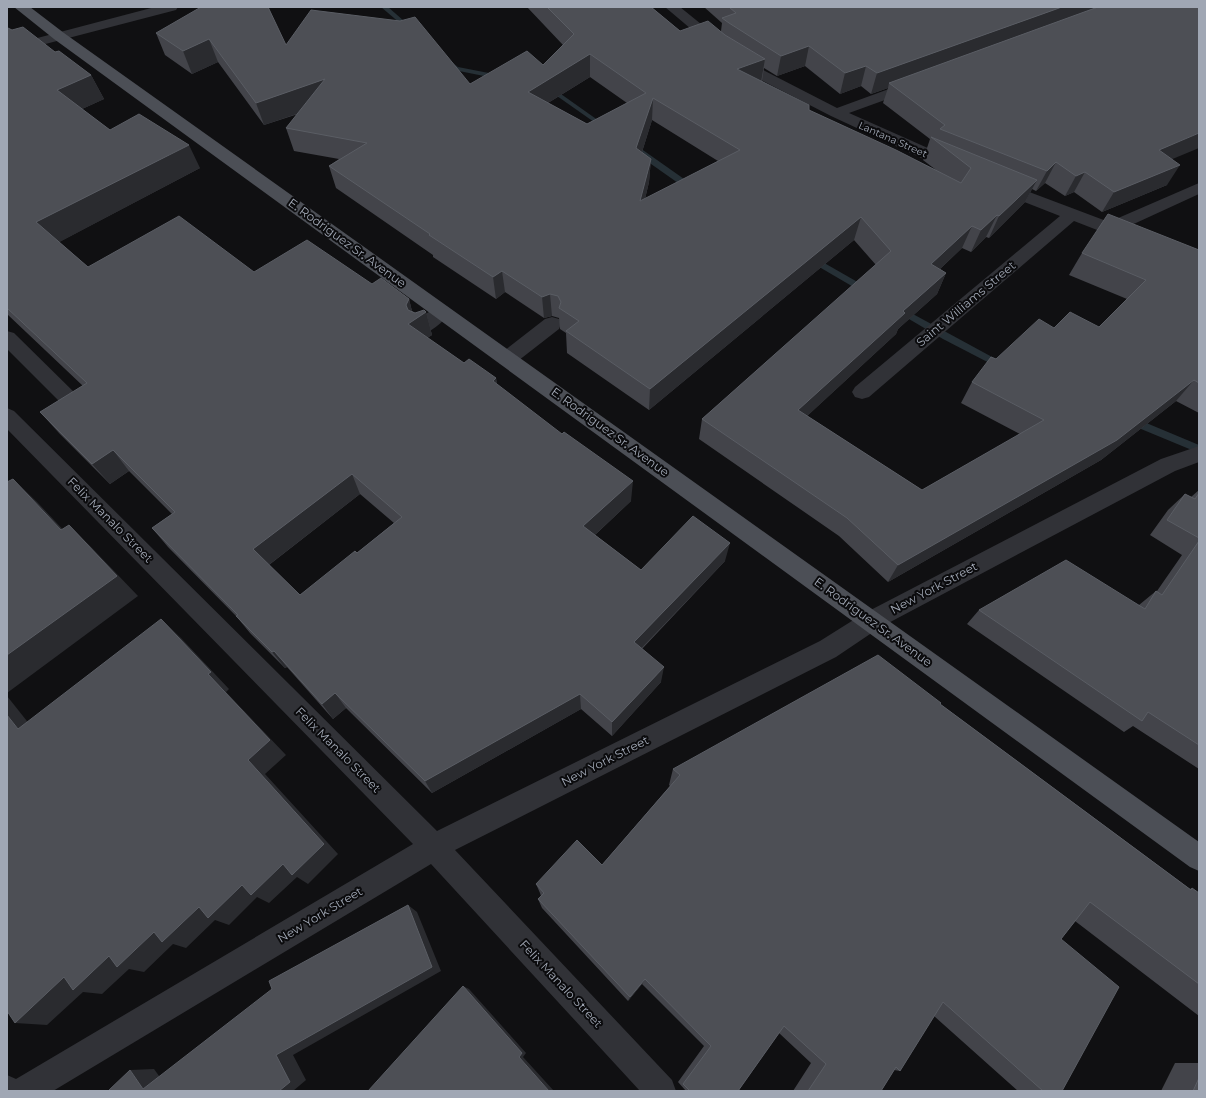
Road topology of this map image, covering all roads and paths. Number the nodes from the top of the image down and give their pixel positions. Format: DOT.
graph roads {
  1 [pos="21,7"];
  2 [pos="171,7"];
  3 [pos="672,7"];
  4 [pos="59,36"];
  5 [pos="7,50"];
  6 [pos="926,80"];
  7 [pos="836,113"];
  8 [pos="966,172"];
  9 [pos="987,180"];
  10 [pos="1199,188"];
  11 [pos="1071,215"];
  12 [pos="1110,229"];
  13 [pos="1139,240"];
  14 [pos="442,312"];
  15 [pos="552,324"];
  16 [pos="422,328"];
  17 [pos="7,338"];
  18 [pos="507,359"];
  19 [pos="862,392"];
  20 [pos="76,406"];
  21 [pos="7,416"];
  22 [pos="1199,454"];
  23 [pos="871,621"];
  24 [pos="434,847"];
  25 [pos="1199,858"];
  26 [pos="24,1091"];
  27 [pos="661,1091"];
  1 -- 4 [label="main road, E. Rodriguez Sr. Avenue"];
  2 -- 4 [label="street"];
  3 -- 7 [label="street, Lantana Street"];
  4 -- 5 [label="street"];
  4 -- 14 [label="main road, E. Rodriguez Sr. Avenue"];
  6 -- 7 [label="street"];
  7 -- 8 [label="street, Lantana Street"];
  9 -- 11 [label="street"];
  10 -- 12 [label="street"];
  11 -- 12 [label="street"];
  11 -- 19 [label="street, Saint Williams Street"];
  12 -- 13 [label="street"];
  14 -- 16 [label="street"];
  14 -- 18 [label="main road, E. Rodriguez Sr. Avenue"];
  15 -- 18 [label="street"];
  17 -- 20 [label="street"];
  18 -- 23 [label="main road, E. Rodriguez Sr. Avenue"];
  21 -- 24 [label="street, Felix Manalo Street"];
  22 -- 23 [label="street, New York Street"];
  23 -- 24 [label="street, New York Street"];
  23 -- 25 [label="main road, E. Rodriguez Sr. Avenue"];
  24 -- 26 [label="street, New York Street"];
  24 -- 27 [label="street, Felix Manalo Street"];
}
